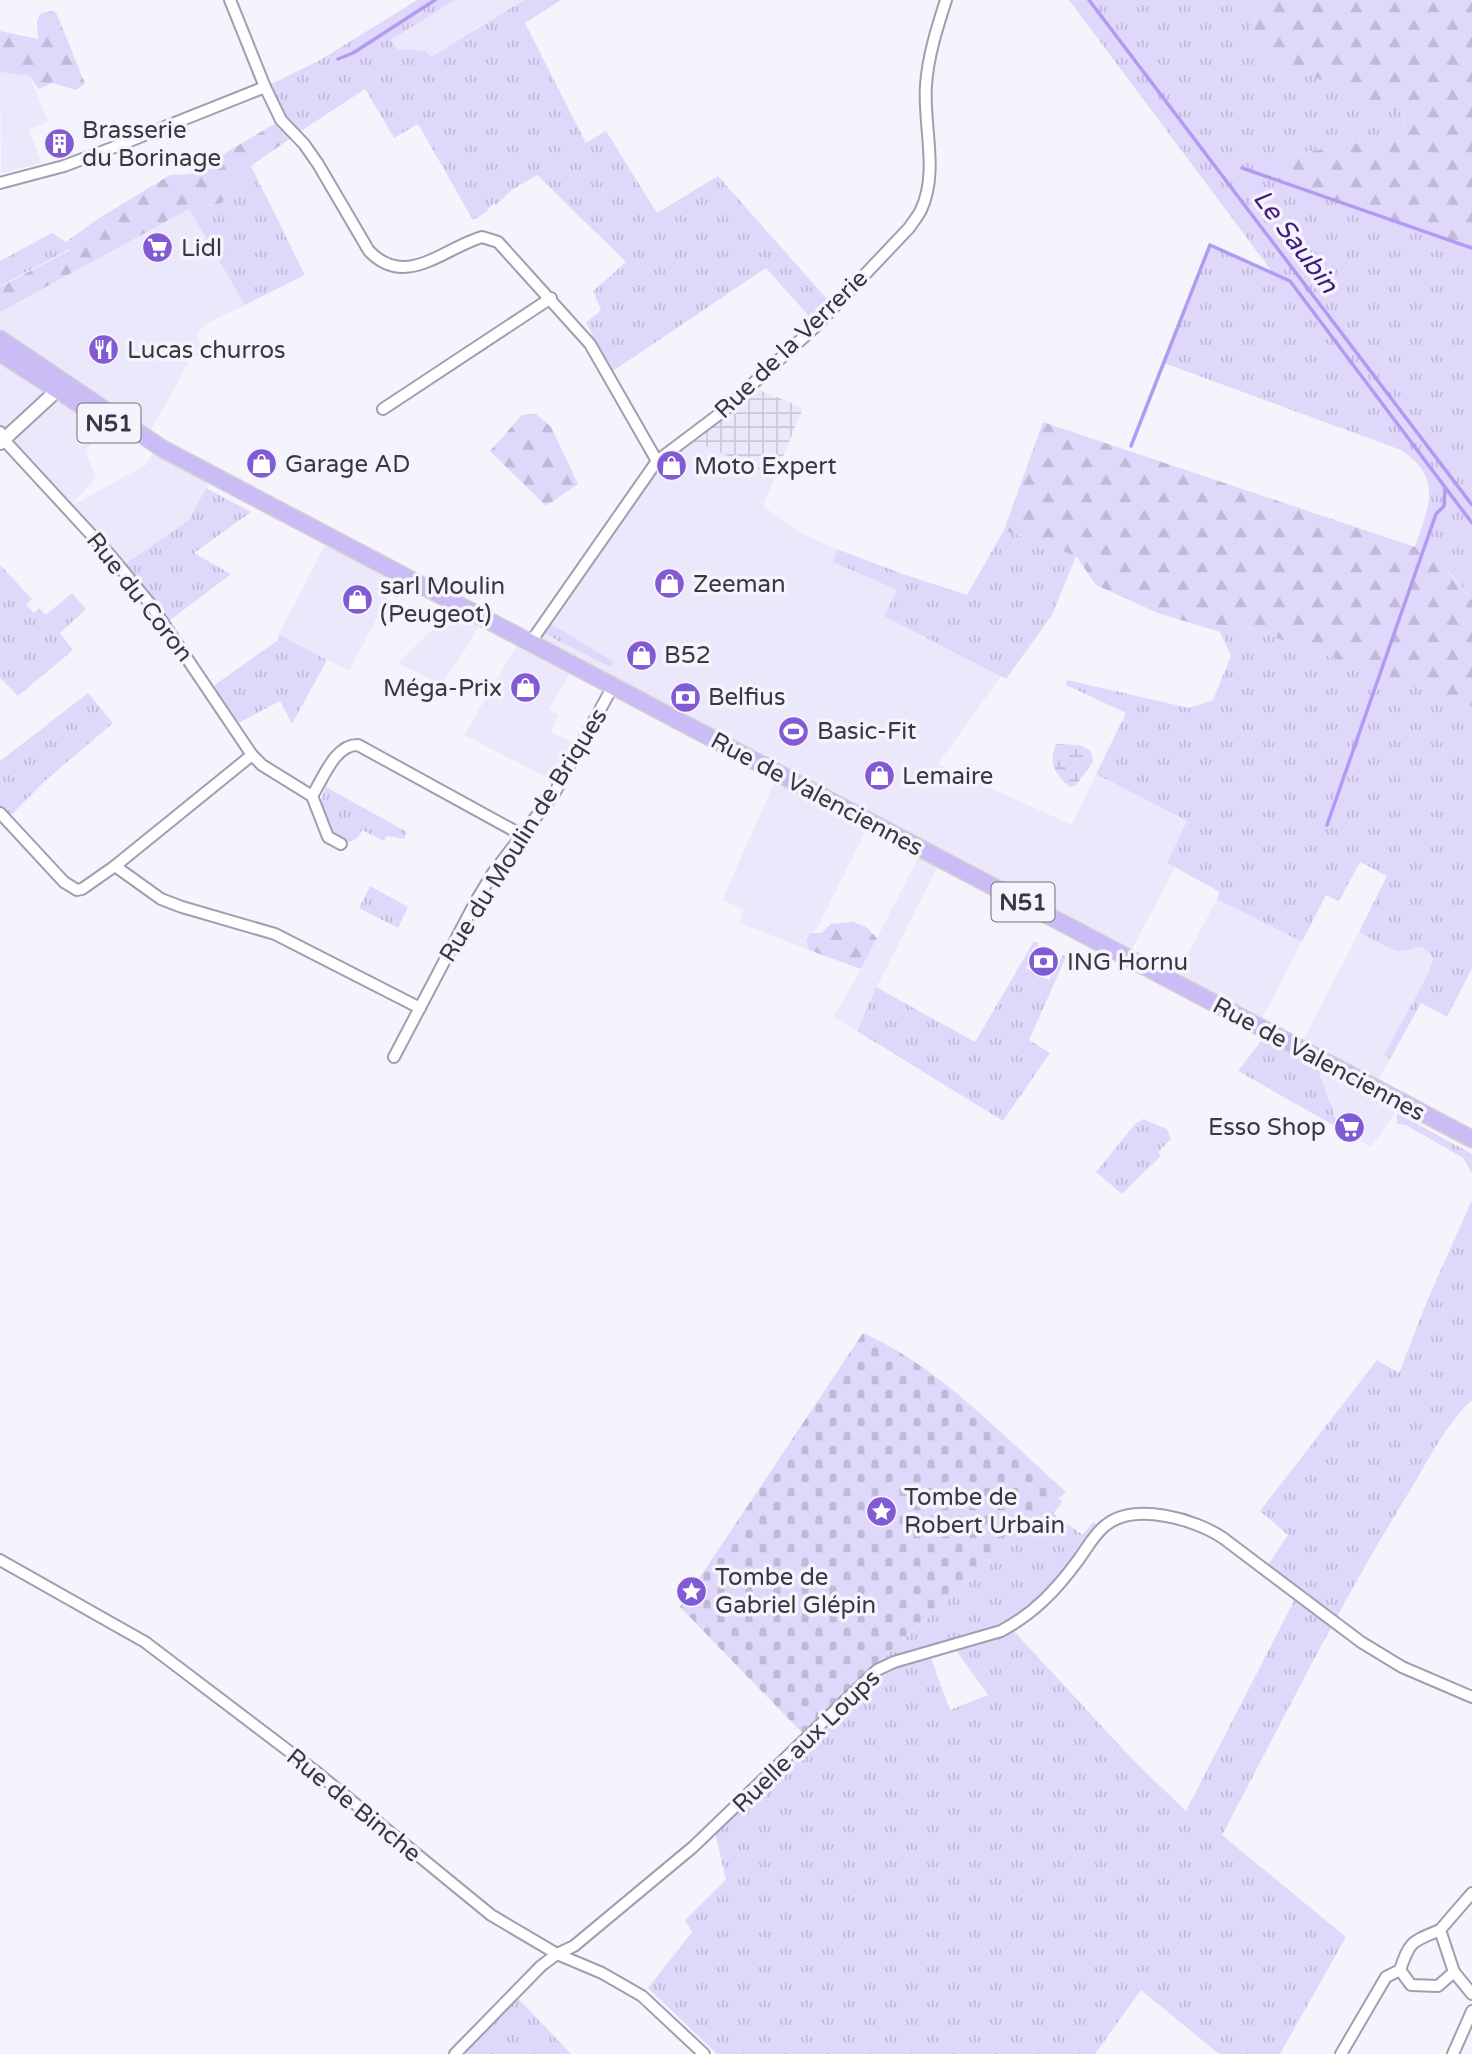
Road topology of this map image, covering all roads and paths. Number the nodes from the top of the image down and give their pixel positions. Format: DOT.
graph roads {
  1 [pos="230,0"];
  2 [pos="946,0"];
  3 [pos="265,87"];
  4 [pos="0,184"];
  5 [pos="551,298"];
  6 [pos="0,339"];
  7 [pos="0,353"];
  8 [pos="62,387"];
  9 [pos="383,409"];
  10 [pos="1,439"];
  11 [pos="657,461"];
  12 [pos="530,643"];
  13 [pos="613,686"];
  14 [pos="252,755"];
  15 [pos="312,796"];
  16 [pos="0,813"];
  17 [pos="522,835"];
  18 [pos="341,845"];
  19 [pos="115,866"];
  20 [pos="419,1008"];
  21 [pos="394,1058"];
  22 [pos="1472,1139"];
  23 [pos="0,1560"];
  24 [pos="1472,1697"];
  25 [pos="1472,1893"];
  26 [pos="1440,1930"];
  27 [pos="557,1954"];
  28 [pos="1399,1970"];
  29 [pos="1454,1972"];
  30 [pos="1472,1994"];
  31 [pos="1472,2011"];
  32 [pos="456,2054"];
  33 [pos="704,2054"];
  34 [pos="1341,2054"];
  35 [pos="1453,2054"];
  1 -- 3 [label="street"];
  2 -- 11 [label="street, Rue de la Verrerie"];
  3 -- 4 [label="street"];
  3 -- 5 [label="street"];
  5 -- 9 [label="street"];
  5 -- 11 [label="street"];
  6 -- 8 [label="main road, Rue de Valenciennes / N51"];
  7 -- 8 [label="main road, Rue de Valenciennes / N51"];
  8 -- 10 [label="street"];
  8 -- 12 [label="main road, Rue de Valenciennes / N51"];
  10 -- 14 [label="street, Rue du Coron"];
  11 -- 12 [label="street, Rue de la Verrerie"];
  12 -- 13 [label="main road, Rue de Valenciennes / N51"];
  13 -- 17 [label="street, Rue du Moulin de Briques"];
  13 -- 22 [label="main road, Rue de Valenciennes / N51"];
  14 -- 15 [label="street, Rue du Coron"];
  14 -- 19 [label="street"];
  15 -- 17 [label="street"];
  15 -- 18 [label="street"];
  16 -- 19 [label="street"];
  17 -- 20 [label="street, Rue du Moulin de Briques"];
  19 -- 20 [label="street"];
  20 -- 21 [label="street, Rue du Moulin de Briques"];
  23 -- 27 [label="street, Rue de Binche"];
  24 -- 27 [label="street, Ruelle aux Loups"];
  25 -- 26 [label="street"];
  26 -- 28 [label="street"];
  26 -- 29 [label="street"];
  27 -- 32 [label="street, Ruelle aux Loups"];
  27 -- 33 [label="street, Rue de Binche"];
  28 -- 29 [label="street"];
  28 -- 34 [label="street"];
  29 -- 30 [label="street"];
  31 -- 35 [label="street"];
}
